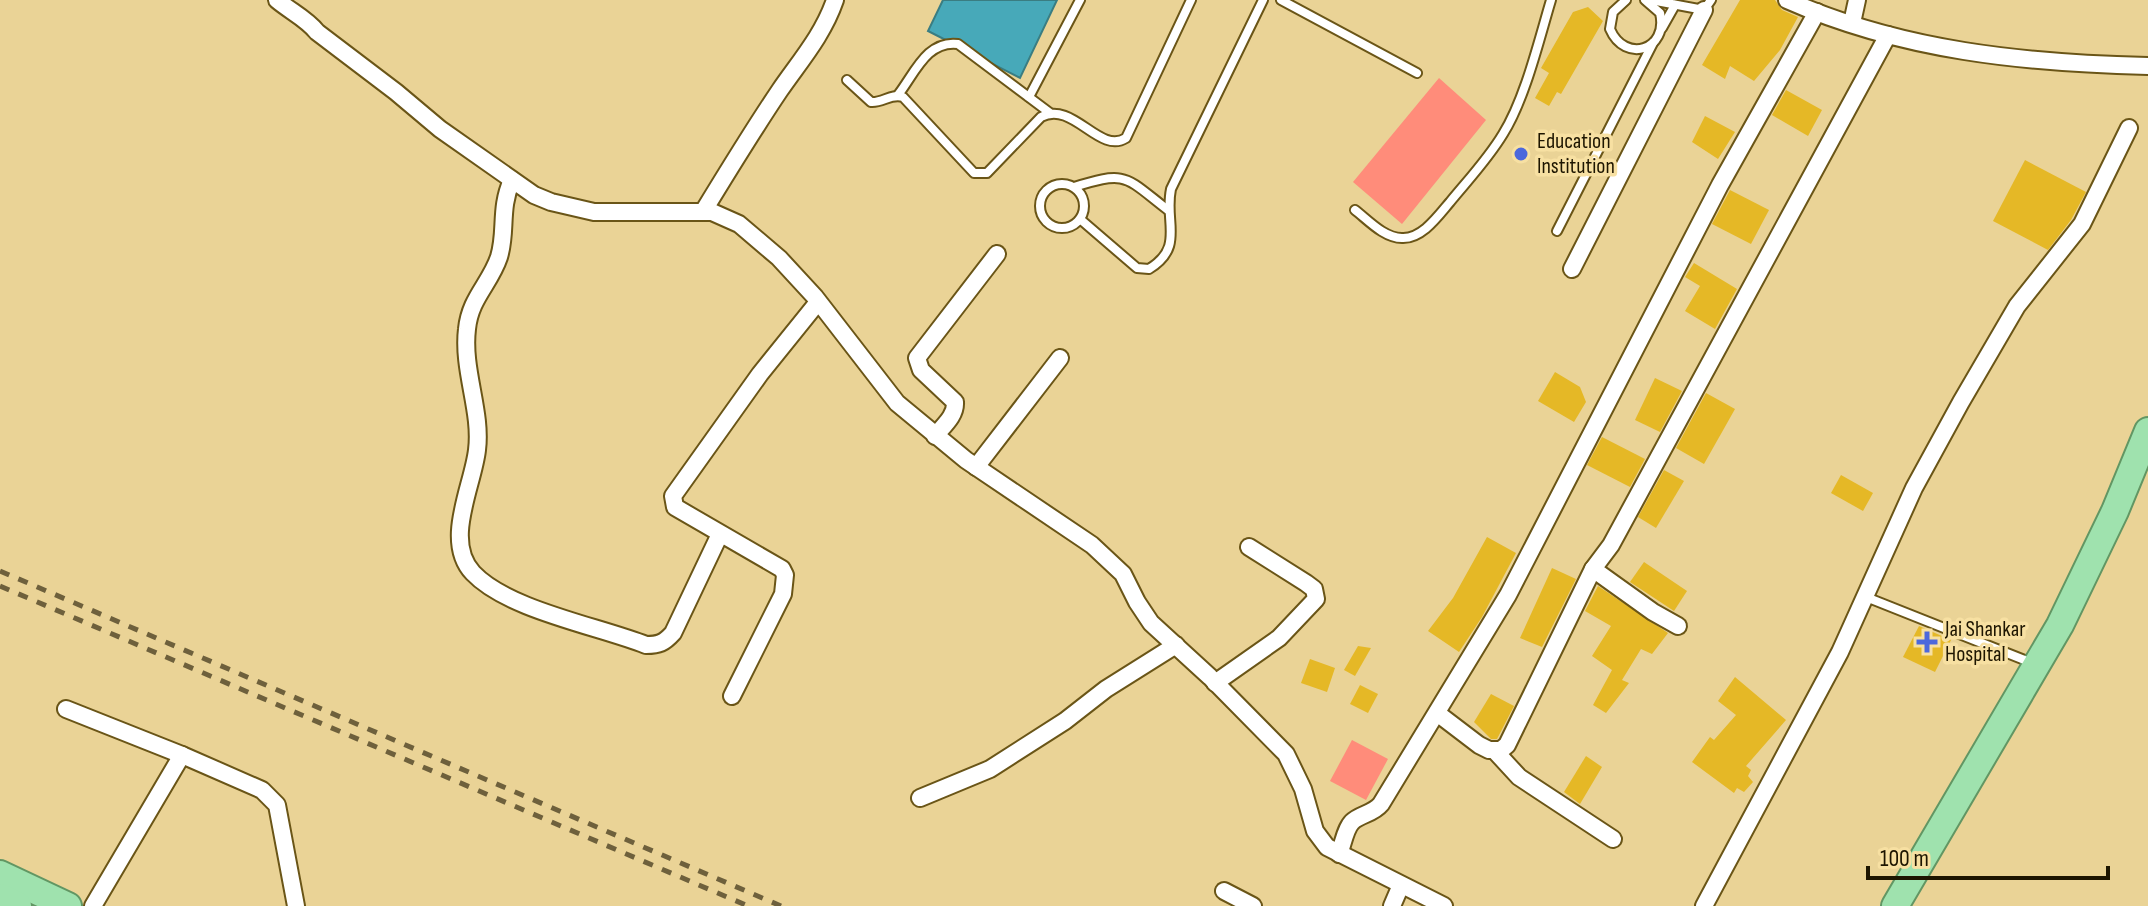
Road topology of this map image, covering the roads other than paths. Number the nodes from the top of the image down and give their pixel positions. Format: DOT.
graph roads {
  1 [pos="277,0"];
  2 [pos="835,0"];
  3 [pos="1080,0"];
  4 [pos="1191,0"];
  5 [pos="1263,0"];
  6 [pos="1281,0"];
  7 [pos="1551,0"];
  8 [pos="1626,0"];
  9 [pos="1648,0"];
  10 [pos="1787,0"];
  11 [pos="1857,0"];
  12 [pos="1675,5"];
  13 [pos="1708,5"];
  14 [pos="1817,12"];
  15 [pos="1852,23"];
  16 [pos="1661,29"];
  17 [pos="1888,35"];
  18 [pos="1653,43"];
  19 [pos="2148,66"];
  20 [pos="1417,73"];
  21 [pos="847,80"];
  22 [pos="898,95"];
  23 [pos="1029,97"];
  24 [pos="1050,113"];
  25 [pos="2129,128"];
  26 [pos="512,180"];
  27 [pos="1074,187"];
  28 [pos="1168,210"];
  29 [pos="1355,210"];
  30 [pos="703,212"];
  31 [pos="1080,219"];
  32 [pos="1557,231"];
  33 [pos="997,254"];
  34 [pos="1572,269"];
  35 [pos="818,302"];
  36 [pos="1060,358"];
  37 [pos="2148,431"];
  38 [pos="935,436"];
  39 [pos="976,467"];
  40 [pos="720,534"];
  41 [pos="1249,547"];
  42 [pos="1593,569"];
  43 [pos="1866,597"];
  44 [pos="1678,626"];
  45 [pos="1176,645"];
  46 [pos="2037,665"];
  47 [pos="1215,683"];
  48 [pos="732,696"];
  49 [pos="66,709"];
  50 [pos="1437,713"];
  51 [pos="1495,751"];
  52 [pos="182,755"];
  53 [pos="920,798"];
  54 [pos="1613,839"];
  55 [pos="1339,854"];
  56 [pos="0,874"];
  57 [pos="1401,885"];
  58 [pos="1224,891"];
  59 [pos="0,897"];
  60 [pos="18,906"];
  61 [pos="68,906"];
  62 [pos="93,906"];
  63 [pos="296,906"];
  64 [pos="1253,906"];
  65 [pos="1392,906"];
  66 [pos="1444,906"];
  67 [pos="1704,906"];
  68 [pos="1895,906"];
  1 -- 26 [label="street"];
  2 -- 30 [label="street"];
  3 -- 23 [label="lane"];
  4 -- 24 [label="lane"];
  5 -- 28 [label="lane"];
  6 -- 20 [label="lane"];
  7 -- 29 [label="lane"];
  8 -- 18 [label="lane"];
  9 -- 12 [label="lane"];
  9 -- 16 [label="lane"];
  10 -- 14 [label="street"];
  11 -- 15 [label="street"];
  12 -- 13 [label="lane"];
  12 -- 16 [label="lane"];
  13 -- 34 [label="street"];
  14 -- 15 [label="street"];
  14 -- 50 [label="street"];
  15 -- 17 [label="street"];
  16 -- 18 [label="lane"];
  17 -- 19 [label="street"];
  17 -- 42 [label="street"];
  18 -- 32 [label="lane"];
  21 -- 22 [label="lane"];
  22 -- 23 [label="lane"];
  22 -- 24 [label="lane"];
  23 -- 24 [label="lane"];
  25 -- 43 [label="street"];
  26 -- 30 [label="street"];
  26 -- 40 [label="street"];
  27 -- 28 [label="lane"];
  27 -- 31 [label="lane"];
  27 -- 31 [label="lane"];
  28 -- 31 [label="lane"];
  30 -- 35 [label="street"];
  33 -- 38 [label="street"];
  35 -- 38 [label="street"];
  35 -- 40 [label="street"];
  36 -- 39 [label="street"];
  37 -- 46 [label="highway"];
  38 -- 39 [label="street"];
  39 -- 45 [label="street"];
  40 -- 48 [label="street"];
  41 -- 47 [label="street"];
  42 -- 44 [label="street"];
  42 -- 51 [label="street"];
  43 -- 46 [label="lane"];
  43 -- 67 [label="street"];
  45 -- 47 [label="street"];
  45 -- 53 [label="street"];
  46 -- 68 [label="highway"];
  47 -- 55 [label="street"];
  49 -- 52 [label="street"];
  50 -- 51 [label="street"];
  50 -- 55 [label="street"];
  51 -- 54 [label="street"];
  52 -- 62 [label="street"];
  52 -- 63 [label="street"];
  55 -- 57 [label="street"];
  56 -- 61 [label="highway"];
  57 -- 65 [label="street"];
  57 -- 66 [label="street"];
  58 -- 64 [label="street"];
  59 -- 60 [label="highway"];
}
